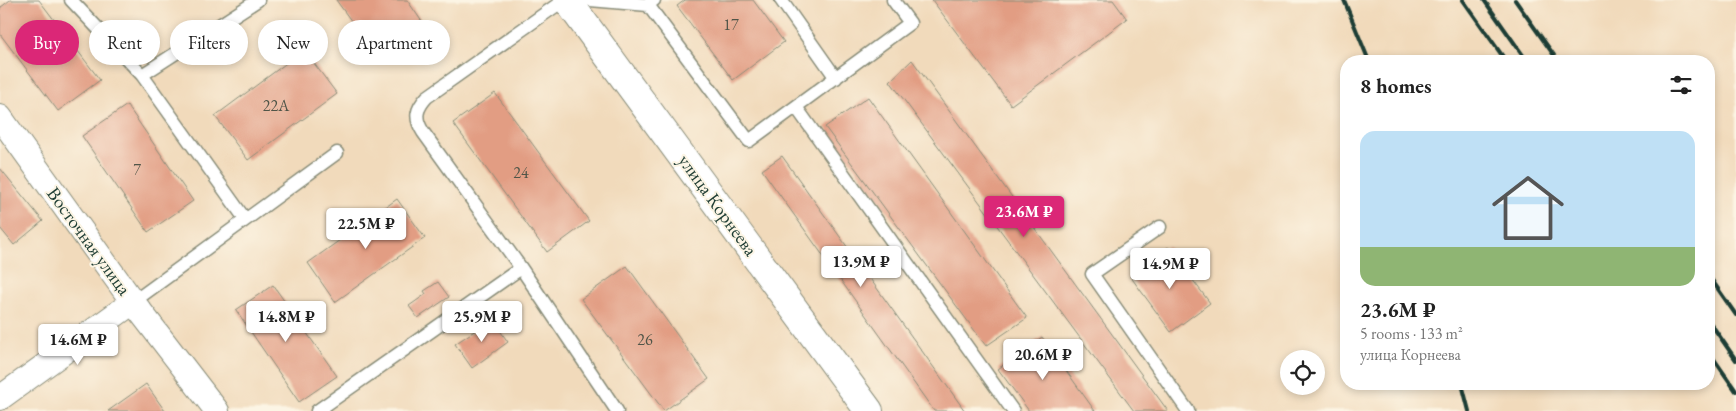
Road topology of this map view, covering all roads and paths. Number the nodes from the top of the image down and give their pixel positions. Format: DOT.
graph roads {
  1 [pos="71,0"];
  2 [pos="258,0"];
  3 [pos="564,0"];
  4 [pos="568,0"];
  5 [pos="590,0"];
  6 [pos="781,0"];
  7 [pos="893,0"];
  8 [pos="651,2"];
  9 [pos="142,75"];
  10 [pos="836,78"];
  11 [pos="796,107"];
  12 [pos="0,117"];
  13 [pos="336,154"];
  14 [pos="245,219"];
  15 [pos="1160,226"];
  16 [pos="521,268"];
  17 [pos="134,302"];
  18 [pos="0,398"];
  19 [pos="217,411"];
  20 [pos="317,411"];
  21 [pos="618,411"];
  22 [pos="869,411"];
  23 [pos="1013,411"];
  24 [pos="1188,411"];
  1 -- 9 [label="lane"];
  2 -- 9 [label="lane"];
  3 -- 16 [label="lane"];
  4 -- 22 [label="street, улица Корнеева"];
  5 -- 8 [label="lane"];
  6 -- 10 [label="lane"];
  7 -- 10 [label="lane"];
  8 -- 11 [label="lane"];
  9 -- 14 [label="lane"];
  10 -- 11 [label="lane"];
  11 -- 23 [label="lane"];
  12 -- 17 [label="street, Восточная улица"];
  13 -- 14 [label="lane"];
  14 -- 17 [label="lane"];
  15 -- 24 [label="lane"];
  16 -- 20 [label="lane"];
  16 -- 21 [label="lane"];
  17 -- 18 [label="street"];
  17 -- 19 [label="street, Восточная улица"];
}
